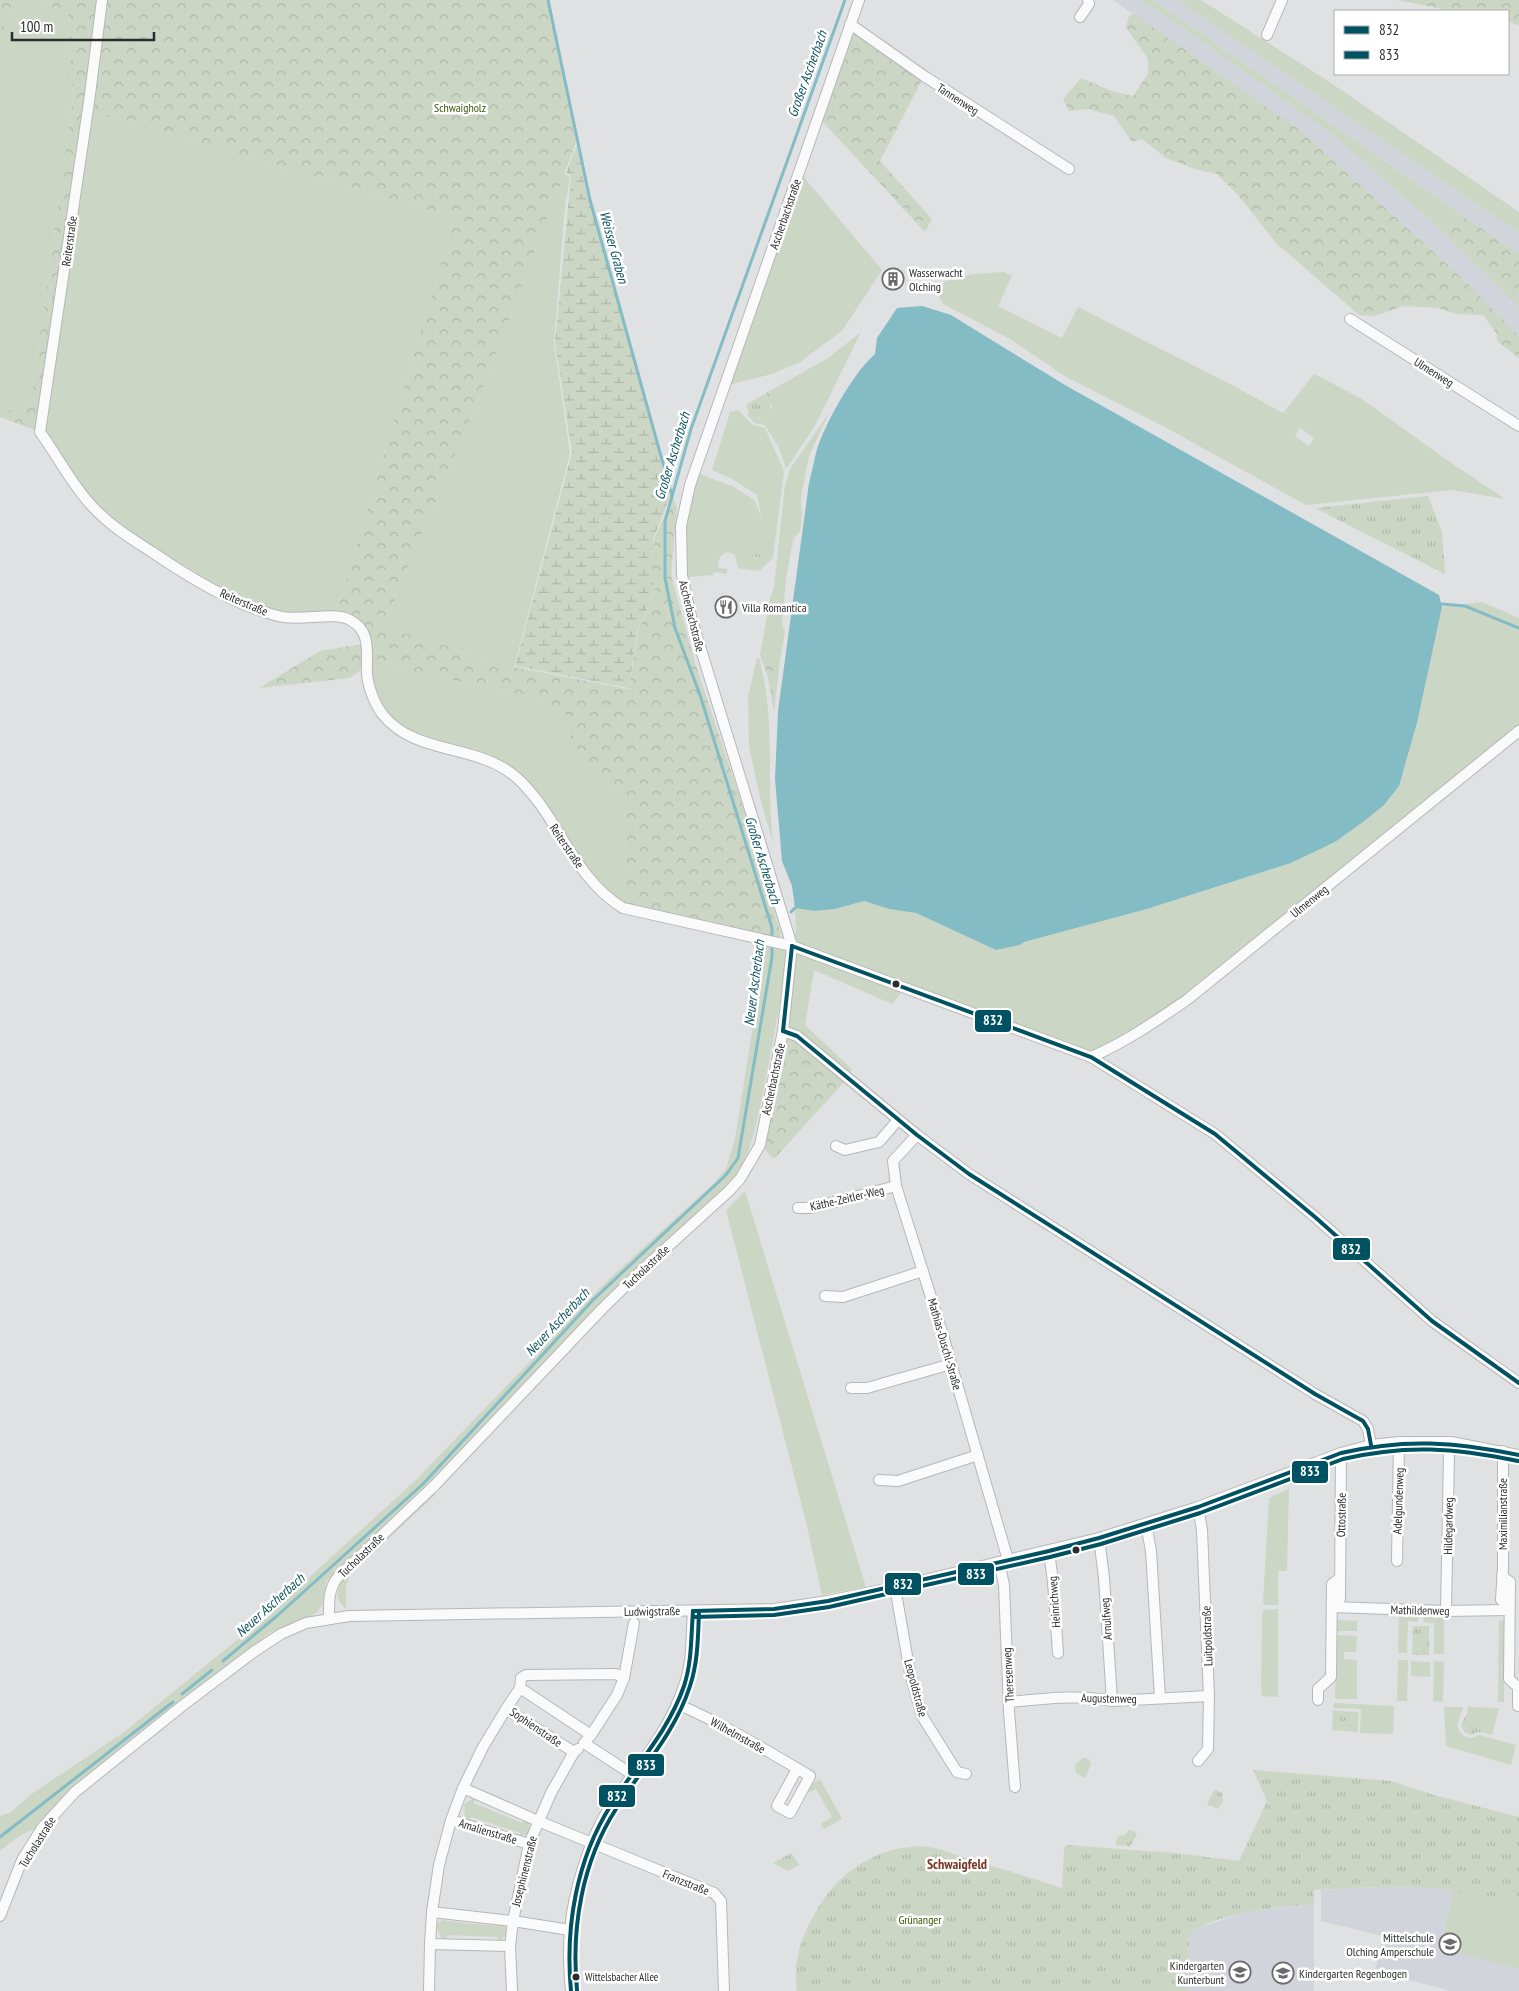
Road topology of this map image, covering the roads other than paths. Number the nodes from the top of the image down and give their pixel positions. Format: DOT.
graph roads {
  1 [pos="102,0"];
  2 [pos="859,0"];
  3 [pos="1088,0"];
  4 [pos="1282,0"];
  5 [pos="1080,17"];
  6 [pos="850,24"];
  7 [pos="1267,35"];
  8 [pos="1069,168"];
  9 [pos="1350,318"];
  10 [pos="1519,426"];
  11 [pos="1519,731"];
  12 [pos="792,946"];
  13 [pos="784,1031"];
  14 [pos="1091,1057"];
  15 [pos="898,1120"];
  16 [pos="917,1135"];
  17 [pos="836,1146"];
  18 [pos="740,1179"];
  19 [pos="896,1186"];
  20 [pos="798,1208"];
  21 [pos="923,1272"];
  22 [pos="825,1296"];
  23 [pos="951,1364"];
  24 [pos="1519,1383"];
  25 [pos="851,1388"];
  26 [pos="1400,1442"];
  27 [pos="1451,1442"];
  28 [pos="1371,1445"];
  29 [pos="1503,1451"];
  30 [pos="1342,1453"];
  31 [pos="978,1455"];
  32 [pos="1519,1455"];
  33 [pos="879,1480"];
  34 [pos="1198,1507"];
  35 [pos="1146,1524"];
  36 [pos="1099,1538"];
  37 [pos="1049,1551"];
  38 [pos="1003,1561"];
  39 [pos="1397,1561"];
  40 [pos="895,1587"];
  41 [pos="1332,1606"];
  42 [pos="1508,1608"];
  43 [pos="1446,1610"];
  44 [pos="693,1611"];
  45 [pos="329,1618"];
  46 [pos="634,1623"];
  47 [pos="1058,1653"];
  48 [pos="624,1678"];
  49 [pos="520,1688"];
  50 [pos="1209,1696"];
  51 [pos="1160,1698"];
  52 [pos="1318,1700"];
  53 [pos="1112,1701"];
  54 [pos="1009,1702"];
  55 [pos="678,1704"];
  56 [pos="1518,1706"];
  57 [pos="506,1709"];
  58 [pos="591,1735"];
  59 [pos="584,1743"];
  60 [pos="574,1752"];
  61 [pos="1198,1761"];
  62 [pos="797,1769"];
  63 [pos="966,1774"];
  64 [pos="633,1775"];
  65 [pos="1016,1787"];
  66 [pos="463,1788"];
  67 [pos="451,1820"];
  68 [pos="538,1822"];
  69 [pos="593,1843"];
  70 [pos="529,1844"];
  71 [pos="432,1912"];
  72 [pos="0,1916"];
  73 [pos="513,1921"];
  74 [pos="570,1930"];
  75 [pos="430,1944"];
  76 [pos="510,1946"];
  77 [pos="430,1991"];
  78 [pos="512,1991"];
  79 [pos="571,1991"];
  80 [pos="724,1991"];
  1 -- 12 [label="street, Reiterstraße"];
  2 -- 6 [label="street, Ascherbachstraße"];
  3 -- 5 [label="street"];
  4 -- 7 [label="street"];
  6 -- 8 [label="street, Tannenweg"];
  6 -- 12 [label="street, Ascherbachstraße"];
  9 -- 10 [label="street, Ulmenweg"];
  11 -- 14 [label="street, Ulmenweg"];
  12 -- 13 [label="street, Ascherbachstraße"];
  12 -- 14 [label="street, Reiterstraße"];
  13 -- 15 [label="street"];
  13 -- 18 [label="street, Ascherbachstraße"];
  14 -- 24 [label="street, Reiterstraße"];
  15 -- 16 [label="street"];
  15 -- 17 [label="street"];
  16 -- 19 [label="street, Mathias-Duschl-Straße"];
  16 -- 28 [label="street"];
  18 -- 45 [label="street, Tucholastraße"];
  19 -- 20 [label="street, Käthe-Zeitler-Weg"];
  19 -- 21 [label="street, Mathias-Duschl-Straße"];
  21 -- 22 [label="street"];
  21 -- 23 [label="street, Mathias-Duschl-Straße"];
  23 -- 25 [label="street"];
  23 -- 31 [label="street, Mathias-Duschl-Straße"];
  26 -- 27 [label="street, Ludwigstraße"];
  26 -- 28 [label="street, Ludwigstraße"];
  26 -- 39 [label="street, Adelgundenweg"];
  27 -- 29 [label="street, Ludwigstraße"];
  27 -- 43 [label="street, Hildegardweg"];
  28 -- 30 [label="street, Ludwigstraße"];
  29 -- 32 [label="street, Ludwigstraße"];
  29 -- 42 [label="street, Maximilianstraße"];
  30 -- 34 [label="street, Ludwigstraße"];
  30 -- 41 [label="street, Ottostraße"];
  31 -- 33 [label="street"];
  31 -- 38 [label="street, Mathias-Duschl-Straße"];
  34 -- 35 [label="street, Ludwigstraße"];
  34 -- 50 [label="street, Luitpoldstraße"];
  35 -- 36 [label="street, Ludwigstraße"];
  35 -- 51 [label="street"];
  36 -- 37 [label="street, Ludwigstraße"];
  36 -- 53 [label="street, Arnulfweg"];
  37 -- 38 [label="street, Ludwigstraße"];
  37 -- 47 [label="street, Heinrichweg"];
  38 -- 40 [label="street, Ludwigstraße"];
  38 -- 54 [label="street, Theresenweg"];
  40 -- 44 [label="street, Ludwigstraße"];
  40 -- 63 [label="street, Leopoldstraße"];
  41 -- 43 [label="street, Mathildenweg"];
  41 -- 52 [label="street, Ottostraße"];
  42 -- 43 [label="street, Mathildenweg"];
  42 -- 56 [label="street, Maximilianstraße"];
  44 -- 45 [label="street, Ludwigstraße"];
  44 -- 55 [label="street"];
  45 -- 72 [label="street, Tucholastraße"];
  46 -- 48 [label="street, Sophienstraße"];
  48 -- 49 [label="street, Sophienstraße"];
  48 -- 58 [label="street, Sophienstraße"];
  49 -- 57 [label="street, Sophienstraße"];
  49 -- 58 [label="street, Sophienstraße"];
  50 -- 51 [label="street, Augustenweg"];
  50 -- 61 [label="street, Luitpoldstraße"];
  51 -- 53 [label="street, Augustenweg"];
  53 -- 54 [label="street, Augustenweg"];
  54 -- 65 [label="street, Theresenweg"];
  55 -- 62 [label="street, Wilhelmstraße"];
  55 -- 64 [label="street"];
  57 -- 60 [label="street, Sophienstraße"];
  57 -- 66 [label="street, Amalienstraße"];
  58 -- 59 [label="street, Sophienstraße"];
  59 -- 60 [label="street, Sophienstraße"];
  59 -- 64 [label="street"];
  60 -- 68 [label="street"];
  64 -- 69 [label="street"];
  66 -- 67 [label="street, Amalienstraße"];
  66 -- 68 [label="street, Amalienstraße"];
  67 -- 70 [label="street, Amalienstraße"];
  67 -- 71 [label="street"];
  68 -- 69 [label="street, Amalienstraße"];
  68 -- 70 [label="street, Josephinenstraße"];
  69 -- 74 [label="street"];
  69 -- 80 [label="street, Franzstraße"];
  70 -- 73 [label="street, Josephinenstraße"];
  71 -- 73 [label="street, Josephinenstraße"];
  71 -- 75 [label="street"];
  73 -- 74 [label="street, Josephinenstraße"];
  73 -- 76 [label="street"];
  74 -- 79 [label="street"];
  75 -- 76 [label="street"];
  75 -- 77 [label="street"];
  76 -- 78 [label="street"];
}
